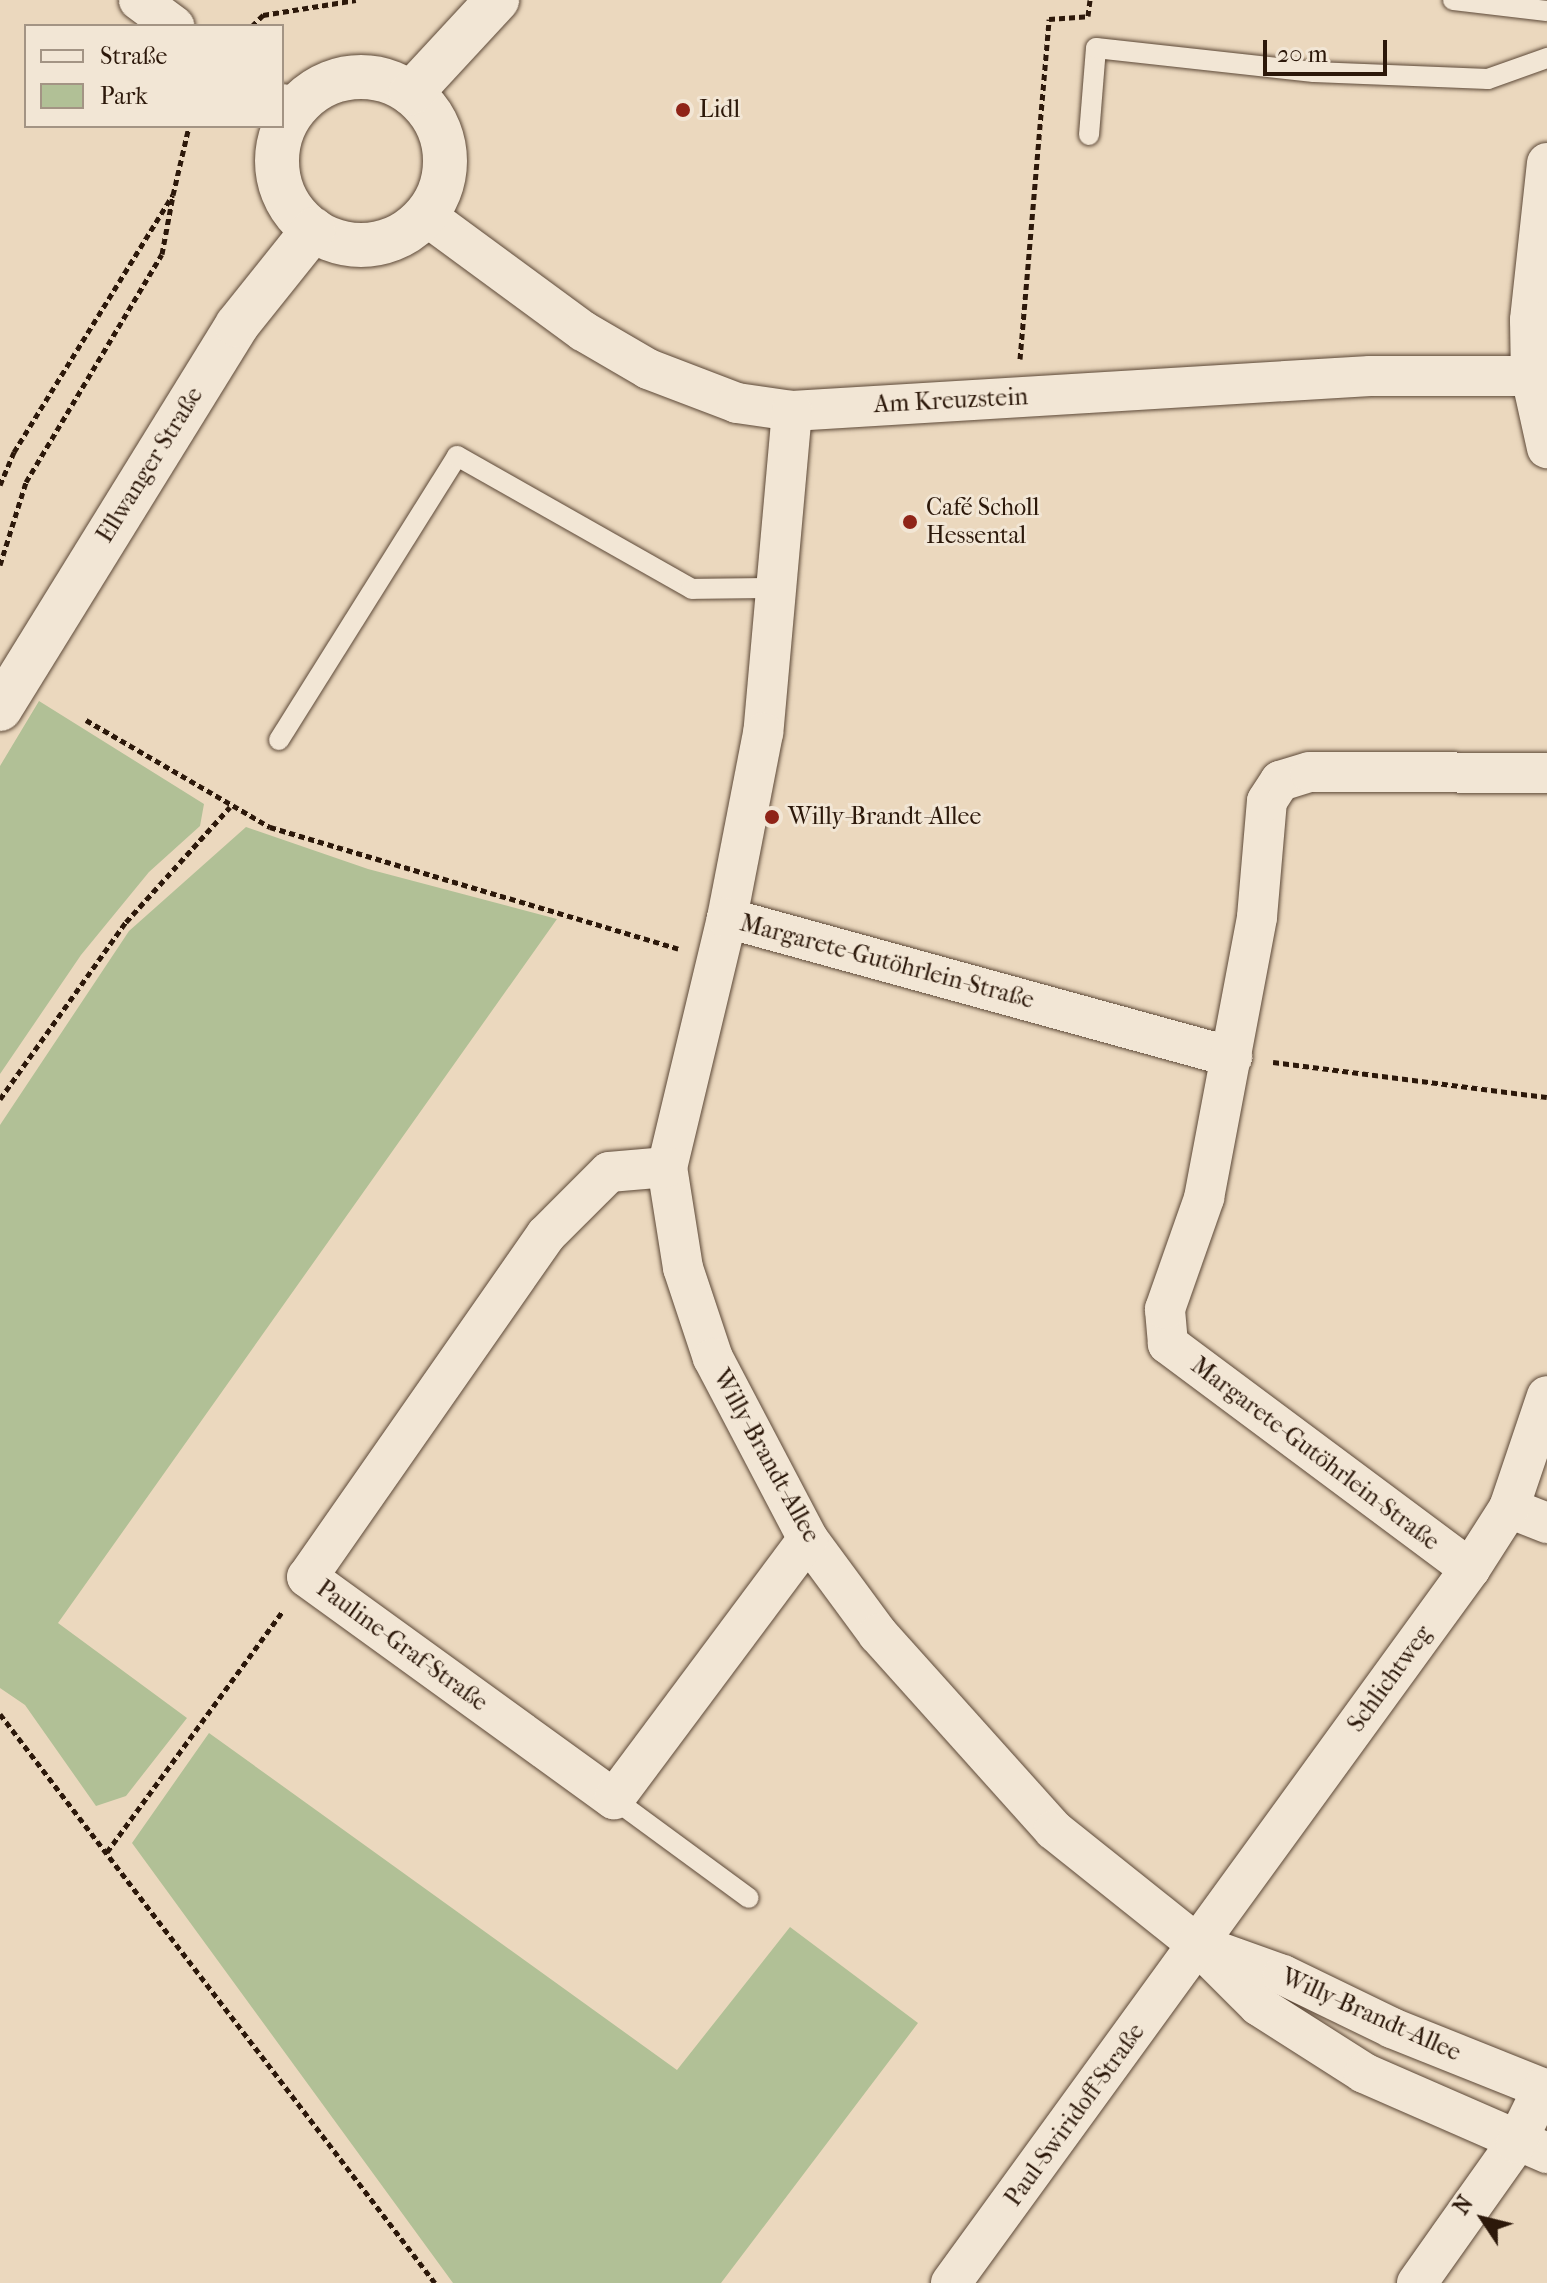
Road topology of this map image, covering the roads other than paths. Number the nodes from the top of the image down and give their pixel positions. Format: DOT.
graph roads {
  1 [pos="139,0"];
  2 [pos="497,0"];
  3 [pos="1453,0"];
  4 [pos="1547,11"];
  5 [pos="171,24"];
  6 [pos="1547,58"];
  7 [pos="411,93"];
  8 [pos="287,108"];
  9 [pos="283,128"];
  10 [pos="1089,135"];
  11 [pos="1546,186"];
  12 [pos="425,215"];
  13 [pos="313,230"];
  14 [pos="1538,320"];
  15 [pos="1531,376"];
  16 [pos="792,411"];
  17 [pos="1547,448"];
  18 [pos="779,588"];
  19 [pos="0,709"];
  20 [pos="279,740"];
  21 [pos="1547,773"];
  22 [pos="727,918"];
  23 [pos="1232,1057"];
  24 [pos="667,1167"];
  25 [pos="1547,1396"];
  26 [pos="1509,1508"];
  27 [pos="1547,1523"];
  28 [pos="808,1539"];
  29 [pos="1470,1569"];
  30 [pos="614,1799"];
  31 [pos="749,1898"];
  32 [pos="1198,1945"];
  33 [pos="1545,2089"];
  34 [pos="1532,2148"];
  35 [pos="951,2283"];
  36 [pos="1417,2283"];
  1 -- 5 [label="street"];
  2 -- 7 [label="main road"];
  3 -- 4 [label="lane"];
  6 -- 10 [label="lane"];
  7 -- 8 [label="main road"];
  7 -- 12 [label="main road"];
  9 -- 13 [label="main road"];
  11 -- 14 [label="street"];
  12 -- 13 [label="main road"];
  12 -- 16 [label="street, Am Kreuzstein"];
  13 -- 19 [label="main road, Ellwanger Straße"];
  14 -- 15 [label="street"];
  15 -- 16 [label="street, Am Kreuzstein"];
  15 -- 17 [label="street"];
  16 -- 18 [label="street, Willy-Brandt-Allee"];
  18 -- 20 [label="lane"];
  18 -- 22 [label="street, Willy-Brandt-Allee"];
  21 -- 23 [label="street, Margarete-Gutöhrlein-Straße"];
  22 -- 23 [label="street, Margarete-Gutöhrlein-Straße"];
  22 -- 24 [label="street, Willy-Brandt-Allee"];
  23 -- 29 [label="street, Margarete-Gutöhrlein-Straße"];
  24 -- 28 [label="street, Willy-Brandt-Allee"];
  24 -- 30 [label="street, Pauline-Graf-Straße"];
  25 -- 26 [label="street, Schlichtweg"];
  26 -- 27 [label="street"];
  26 -- 29 [label="street, Schlichtweg"];
  28 -- 30 [label="street"];
  28 -- 32 [label="street, Willy-Brandt-Allee"];
  29 -- 32 [label="street, Schlichtweg"];
  30 -- 31 [label="lane"];
  32 -- 33 [label="street, Willy-Brandt-Allee"];
  32 -- 34 [label="street, Willy-Brandt-Allee"];
  32 -- 35 [label="street, Paul-Swiridoff-Straße"];
  33 -- 34 [label="street, Willy-Brandt-Allee"];
  34 -- 36 [label="street"];
}
